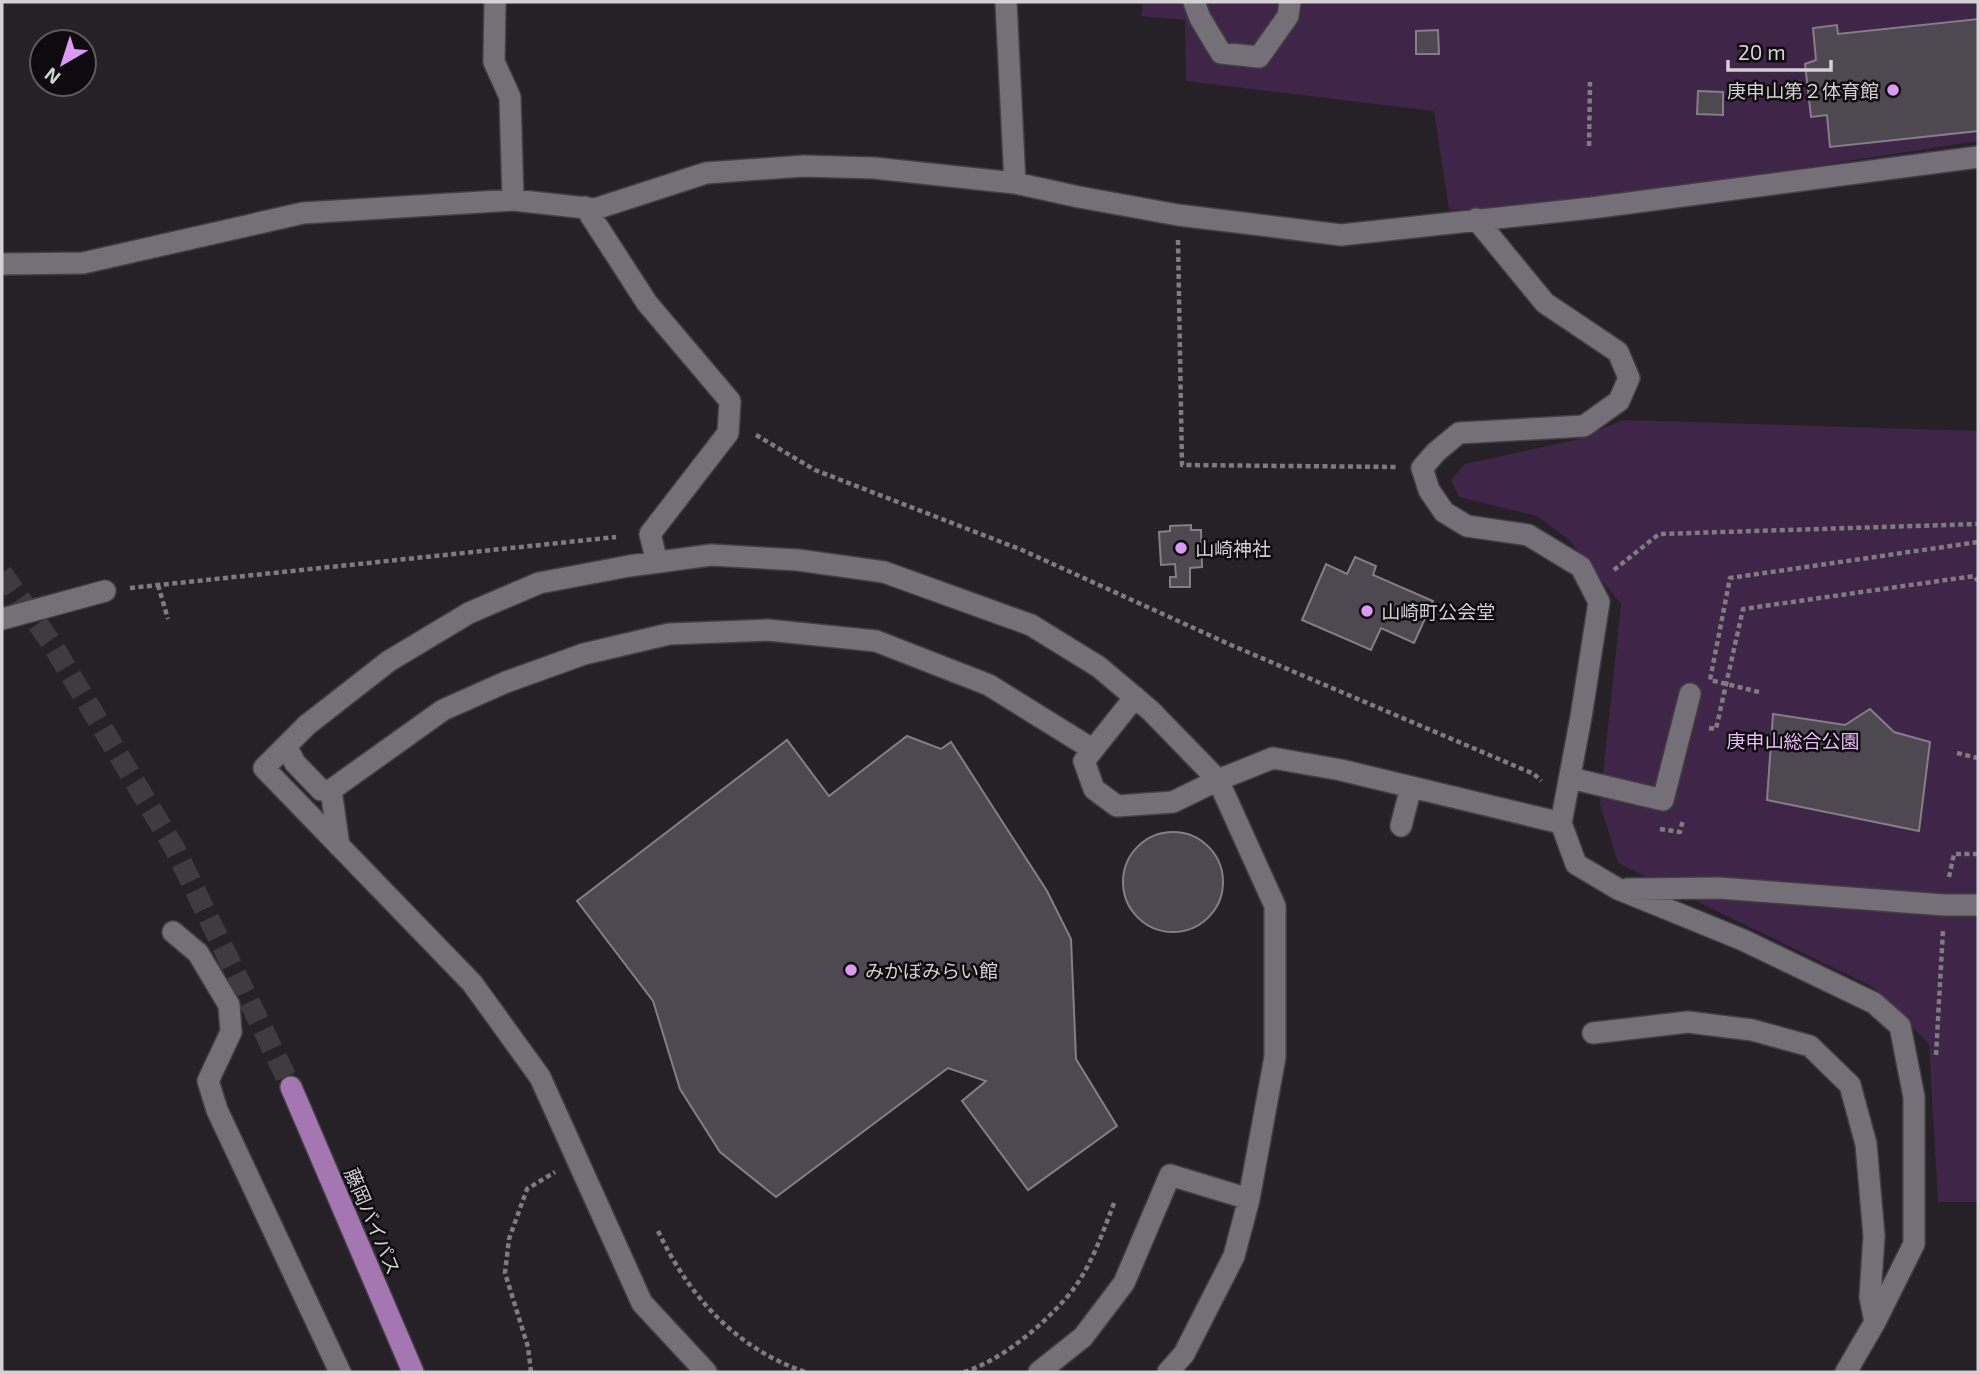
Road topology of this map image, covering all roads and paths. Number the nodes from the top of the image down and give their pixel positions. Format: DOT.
graph roads {
  1 [pos="495,2"];
  2 [pos="1006,2"];
  3 [pos="1194,2"];
  4 [pos="1290,2"];
  5 [pos="1590,82"];
  6 [pos="1590,146"];
  7 [pos="1978,157"];
  8 [pos="1015,183"];
  9 [pos="513,200"];
  10 [pos="585,208"];
  11 [pos="1178,215"];
  12 [pos="1476,219"];
  13 [pos="2,264"];
  14 [pos="729,418"];
  15 [pos="1422,468"];
  16 [pos="1978,524"];
  17 [pos="650,534"];
  18 [pos="1978,542"];
  19 [pos="657,562"];
  20 [pos="1978,581"];
  21 [pos="158,585"];
  22 [pos="1592,588"];
  23 [pos="105,591"];
  24 [pos="1743,610"];
  25 [pos="2,619"];
  26 [pos="168,619"];
  27 [pos="1759,692"];
  28 [pos="1690,694"];
  29 [pos="1135,697"];
  30 [pos="286,746"];
  31 [pos="1092,750"];
  32 [pos="1957,753"];
  33 [pos="1978,758"];
  34 [pos="1570,778"];
  35 [pos="1218,780"];
  36 [pos="1410,787"];
  37 [pos="331,790"];
  38 [pos="1564,813"];
  39 [pos="1401,826"];
  40 [pos="339,846"];
  41 [pos="1978,854"];
  42 [pos="1618,889"];
  43 [pos="1944,905"];
  44 [pos="1978,905"];
  45 [pos="173,932"];
  46 [pos="1593,1033"];
  47 [pos="1936,1058"];
  48 [pos="290,1087"];
  49 [pos="577,1158"];
  50 [pos="1249,1199"];
  51 [pos="1115,1203"];
  52 [pos="658,1231"];
  53 [pos="1875,1322"];
  54 [pos="338,1372"];
  55 [pos="414,1372"];
  56 [pos="531,1372"];
  57 [pos="706,1372"];
  58 [pos="805,1372"];
  59 [pos="964,1372"];
  60 [pos="1039,1372"];
  61 [pos="1168,1372"];
  62 [pos="1846,1372"];
  1 -- 9 [label="street"];
  2 -- 8 [label="street"];
  3 -- 4 [label="street"];
  5 -- 6 [label="path"];
  7 -- 12 [label="street"];
  8 -- 10 [label="street"];
  8 -- 11 [label="street"];
  9 -- 10 [label="street"];
  9 -- 13 [label="street"];
  10 -- 14 [label="street"];
  11 -- 12 [label="street"];
  11 -- 15 [label="path"];
  12 -- 15 [label="street"];
  14 -- 17 [label="street"];
  14 -- 38 [label="path"];
  15 -- 22 [label="street"];
  16 -- 22 [label="path"];
  17 -- 19 [label="street"];
  17 -- 21 [label="path"];
  18 -- 27 [label="path"];
  19 -- 29 [label="street"];
  19 -- 30 [label="street"];
  20 -- 24 [label="path"];
  21 -- 23 [label="path"];
  21 -- 26 [label="path"];
  22 -- 34 [label="street"];
  23 -- 25 [label="street"];
  28 -- 34 [label="street"];
  29 -- 31 [label="street"];
  29 -- 35 [label="street"];
  30 -- 37 [label="street"];
  30 -- 40 [label="street"];
  31 -- 35 [label="street"];
  31 -- 37 [label="street"];
  32 -- 33 [label="path"];
  34 -- 38 [label="street"];
  35 -- 36 [label="street"];
  35 -- 50 [label="street"];
  36 -- 38 [label="street"];
  36 -- 39 [label="street"];
  37 -- 40 [label="street"];
  38 -- 42 [label="street"];
  40 -- 49 [label="street"];
  41 -- 43 [label="path"];
  42 -- 43 [label="street"];
  42 -- 53 [label="street"];
  43 -- 44 [label="street"];
  43 -- 47 [label="path"];
  45 -- 54 [label="street"];
  46 -- 53 [label="street"];
  48 -- 55 [label="highway, 藤岡バイパス"];
  49 -- 56 [label="path"];
  49 -- 57 [label="street"];
  50 -- 60 [label="street"];
  50 -- 61 [label="street"];
  51 -- 59 [label="path"];
  52 -- 58 [label="path"];
  53 -- 62 [label="street"];
}
